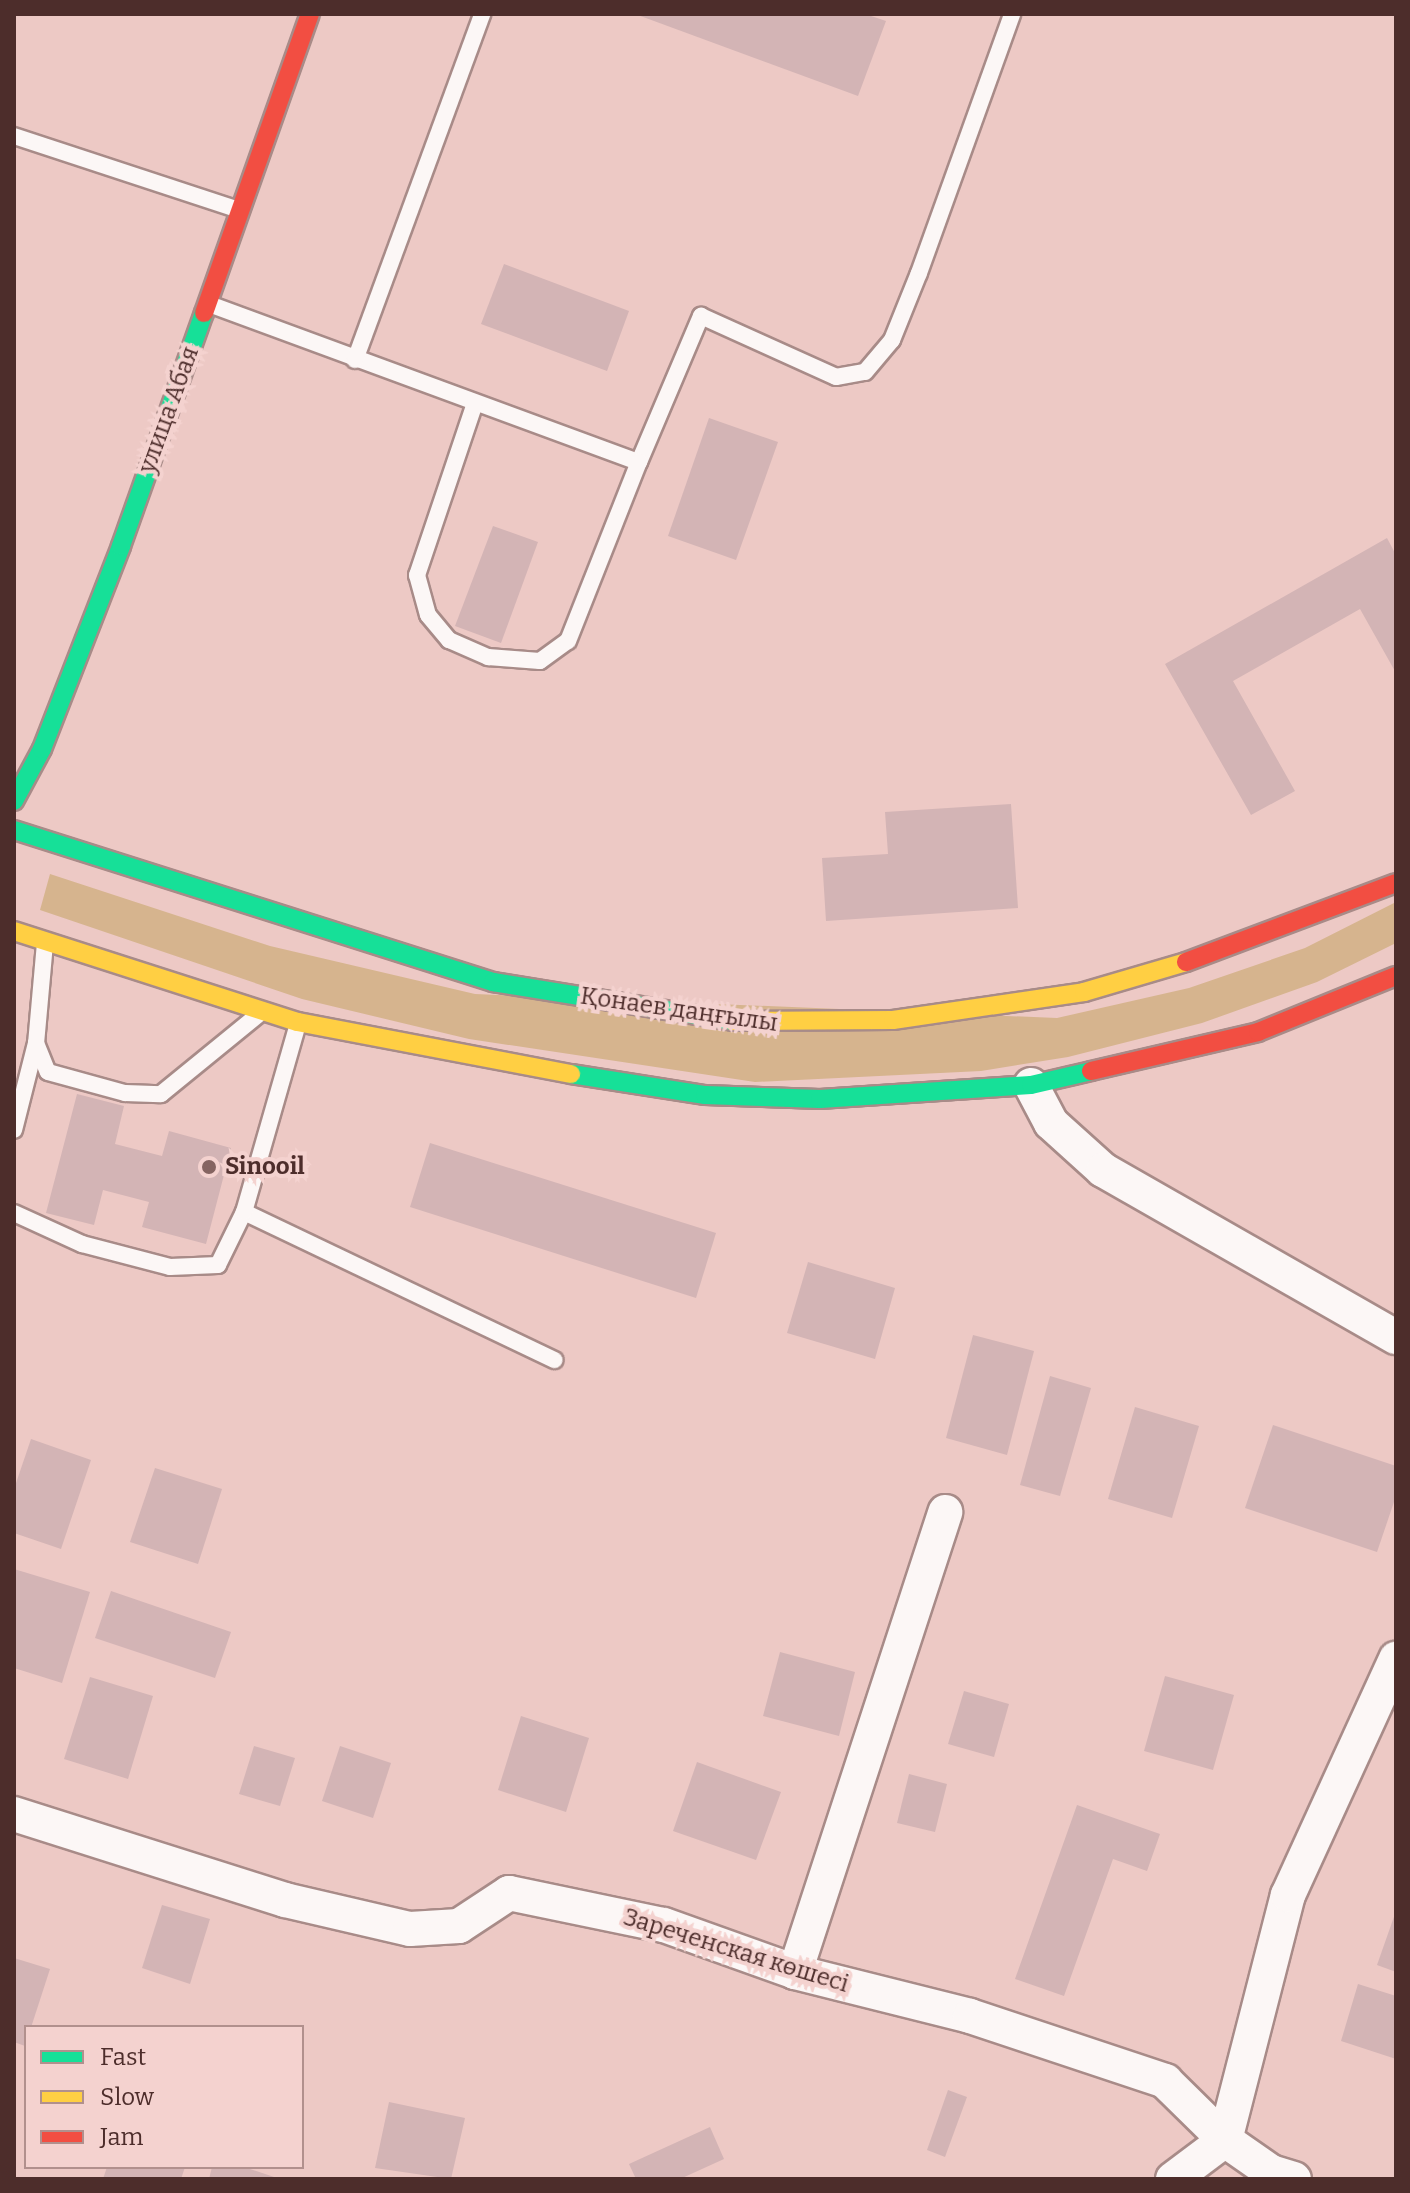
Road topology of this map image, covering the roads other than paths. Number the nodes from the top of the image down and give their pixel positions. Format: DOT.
graph roads {
  1 [pos="310,14"];
  2 [pos="482,14"];
  3 [pos="1012,14"];
  4 [pos="14,136"];
  5 [pos="240,210"];
  6 [pos="207,303"];
  7 [pos="355,360"];
  8 [pos="475,403"];
  9 [pos="639,462"];
  10 [pos="14,801"];
  11 [pos="14,830"];
  12 [pos="1396,883"];
  13 [pos="14,931"];
  14 [pos="45,941"];
  15 [pos="1396,976"];
  16 [pos="263,1012"];
  17 [pos="298,1022"];
  18 [pos="36,1043"];
  19 [pos="1031,1085"];
  20 [pos="14,1130"];
  21 [pos="244,1212"];
  22 [pos="14,1213"];
  23 [pos="1396,1337"];
  24 [pos="554,1360"];
  25 [pos="945,1512"];
  26 [pos="1396,1659"];
  27 [pos="14,1814"];
  28 [pos="795,1972"];
  29 [pos="1225,2140"];
  30 [pos="1173,2179"];
  31 [pos="1294,2179"];
  1 -- 5 [label="main road, улица Абая"];
  2 -- 7 [label="lane"];
  3 -- 9 [label="lane"];
  4 -- 5 [label="lane"];
  5 -- 6 [label="main road, улица Абая"];
  6 -- 7 [label="lane"];
  6 -- 10 [label="main road, улица Абая"];
  7 -- 8 [label="lane"];
  8 -- 9 [label="lane"];
  8 -- 9 [label="lane"];
  11 -- 12 [label="main road, Қонаев даңғылы"];
  13 -- 14 [label="main road"];
  14 -- 16 [label="main road"];
  14 -- 18 [label="lane"];
  15 -- 19 [label="main road"];
  16 -- 17 [label="main road"];
  16 -- 18 [label="lane"];
  17 -- 19 [label="main road"];
  17 -- 21 [label="lane"];
  18 -- 20 [label="lane"];
  19 -- 23 [label="street"];
  21 -- 22 [label="lane"];
  21 -- 24 [label="lane"];
  25 -- 28 [label="street"];
  26 -- 29 [label="street"];
  27 -- 28 [label="street, Зареченская көшесі"];
  28 -- 29 [label="street, Зареченская көшесі"];
  29 -- 30 [label="street"];
  29 -- 31 [label="street, Зареченская көшесі"];
}
